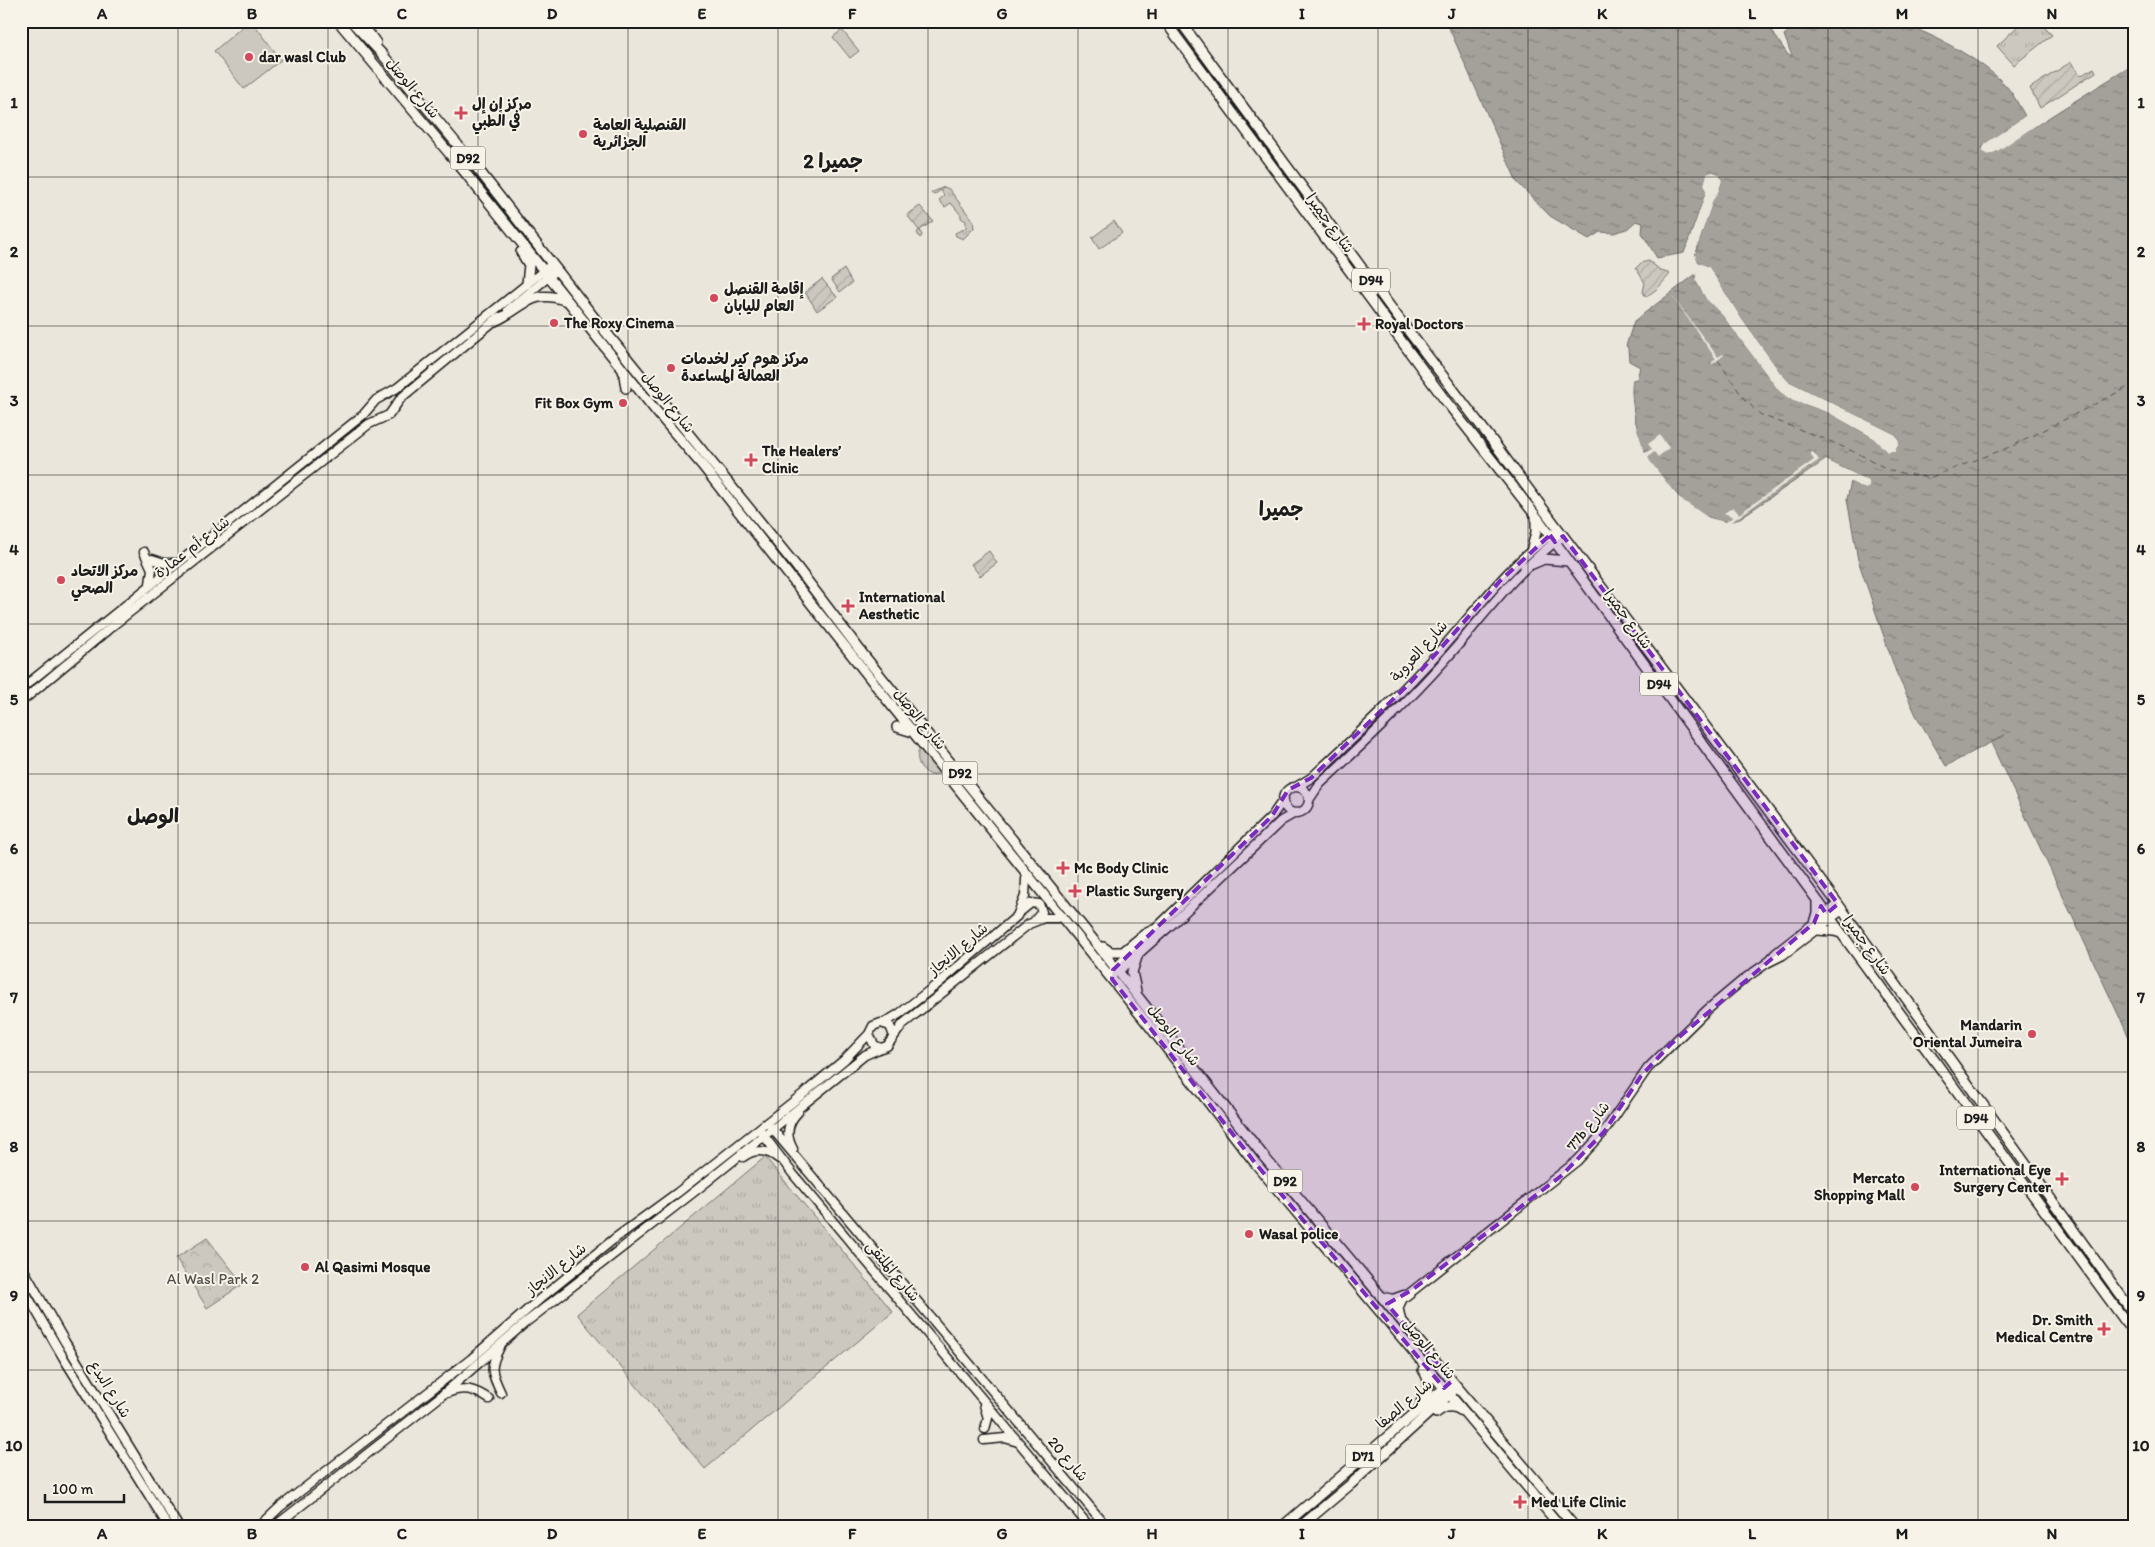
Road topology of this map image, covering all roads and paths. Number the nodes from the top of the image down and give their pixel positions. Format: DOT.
graph roads {
  1 [pos="338,21"];
  2 [pos="351,21"];
  3 [pos="360,21"];
  4 [pos="1164,21"];
  5 [pos="1180,21"];
  6 [pos="382,54"];
  7 [pos="514,233"];
  8 [pos="1337,255"];
  9 [pos="552,264"];
  10 [pos="546,274"];
  11 [pos="527,284"];
  12 [pos="1378,290"];
  13 [pos="571,304"];
  14 [pos="495,321"];
  15 [pos="623,368"];
  16 [pos="626,388"];
  17 [pos="383,397"];
  18 [pos="373,404"];
  19 [pos="392,409"];
  20 [pos="383,417"];
  21 [pos="702,465"];
  22 [pos="743,501"];
  23 [pos="1536,516"];
  24 [pos="1561,533"];
  25 [pos="1552,539"];
  26 [pos="1532,548"];
  27 [pos="144,552"];
  28 [pos="152,559"];
  29 [pos="1568,561"];
  30 [pos="177,563"];
  31 [pos="1525,567"];
  32 [pos="165,574"];
  33 [pos="150,584"];
  34 [pos="818,612"];
  35 [pos="116,623"];
  36 [pos="862,653"];
  37 [pos="21,689"];
  38 [pos="21,702"];
  39 [pos="897,727"];
  40 [pos="913,732"];
  41 [pos="1296,787"];
  42 [pos="1284,799"];
  43 [pos="1309,800"];
  44 [pos="1295,813"];
  45 [pos="1026,879"];
  46 [pos="1817,900"];
  47 [pos="1840,907"];
  48 [pos="1017,916"];
  49 [pos="1828,916"];
  50 [pos="1057,918"];
  51 [pos="1029,924"];
  52 [pos="1815,927"];
  53 [pos="1153,930"];
  54 [pos="1841,933"];
  55 [pos="1095,942"];
  56 [pos="1138,954"];
  57 [pos="1113,973"];
  58 [pos="1138,996"];
  59 [pos="884,1023"];
  60 [pos="869,1034"];
  61 [pos="894,1036"];
  62 [pos="881,1048"];
  63 [pos="1185,1071"];
  64 [pos="835,1079"];
  65 [pos="769,1126"];
  66 [pos="761,1132"];
  67 [pos="1260,1151"];
  68 [pos="804,1165"];
  69 [pos="1264,1172"];
  70 [pos="793,1174"];
  71 [pos="699,1188"];
  72 [pos="1341,1248"];
  73 [pos="21,1265"];
  74 [pos="21,1278"];
  75 [pos="21,1285"];
  76 [pos="1412,1290"];
  77 [pos="24,1292"];
  78 [pos="1380,1296"];
  79 [pos="1401,1300"];
  80 [pos="1391,1309"];
  81 [pos="2134,1314"];
  82 [pos="52,1317"];
  83 [pos="1401,1320"];
  84 [pos="2134,1333"];
  85 [pos="502,1343"];
  86 [pos="1412,1350"];
  87 [pos="1451,1388"];
  88 [pos="975,1390"];
  89 [pos="501,1393"];
  90 [pos="996,1394"];
  91 [pos="441,1396"];
  92 [pos="489,1399"];
  93 [pos="985,1402"];
  94 [pos="1009,1409"];
  95 [pos="1467,1414"];
  96 [pos="1409,1418"];
  97 [pos="1019,1421"];
  98 [pos="1419,1424"];
  99 [pos="984,1429"];
  100 [pos="1008,1430"];
  101 [pos="984,1440"];
  102 [pos="1020,1443"];
  103 [pos="168,1526"];
  104 [pos="178,1526"];
  105 [pos="260,1526"];
  106 [pos="275,1526"];
  107 [pos="1089,1526"];
  108 [pos="1106,1526"];
  109 [pos="1283,1526"];
  110 [pos="1301,1526"];
  111 [pos="1560,1526"];
  112 [pos="1574,1526"];
  1 -- 7 [label="main road, شارع الوصل / D92"];
  2 -- 6 [label="main road, شارع الوصل / D92"];
  3 -- 6 [label="main road, شارع الوصل / D92"];
  4 -- 8 [label="main road, شارع جميرا / D94"];
  5 -- 12 [label="main road, شارع جميرا / D94"];
  6 -- 9 [label="main road, شارع الوصل / D92"];
  7 -- 9 [label="main road"];
  7 -- 10 [label="main road, شارع الوصل / D92"];
  7 -- 11 [label="main road"];
  8 -- 12 [label="main road"];
  8 -- 23 [label="main road, شارع جميرا / D94"];
  9 -- 10 [label="street"];
  9 -- 22 [label="main road, شارع الوصل / D92"];
  10 -- 11 [label="street"];
  10 -- 13 [label="main road, شارع الوصل / D92"];
  10 -- 14 [label="street"];
  11 -- 17 [label="street"];
  12 -- 24 [label="main road, شارع جميرا / D94"];
  13 -- 14 [label="main road"];
  13 -- 15 [label="main road, شارع الوصل / D92"];
  14 -- 19 [label="street"];
  15 -- 16 [label="main road"];
  15 -- 21 [label="main road, شارع الوصل / D92"];
  17 -- 18 [label="street"];
  17 -- 19 [label="street"];
  18 -- 20 [label="street"];
  18 -- 30 [label="street, شارع أم عمارة"];
  19 -- 20 [label="street"];
  20 -- 35 [label="street, شارع أم عمارة"];
  21 -- 22 [label="main road"];
  21 -- 34 [label="main road, شارع الوصل / D92"];
  22 -- 36 [label="main road, شارع الوصل / D92"];
  23 -- 25 [label="main road, شارع جميرا / D94"];
  23 -- 26 [label="main road"];
  24 -- 25 [label="street, شارع العروبة"];
  24 -- 47 [label="main road, شارع جميرا / D94"];
  25 -- 26 [label="street, شارع العروبة"];
  25 -- 29 [label="main road, شارع جميرا / D94"];
  25 -- 31 [label="street, شارع العروبة"];
  26 -- 41 [label="street, شارع العروبة"];
  27 -- 33 [label="street"];
  28 -- 30 [label="street"];
  29 -- 31 [label="main road"];
  29 -- 46 [label="main road, شارع جميرا / D94"];
  30 -- 32 [label="street, شارع أم عمارة"];
  31 -- 43 [label="street, شارع العروبة"];
  32 -- 33 [label="street, شارع أم عمارة"];
  32 -- 35 [label="street"];
  33 -- 37 [label="street, شارع أم عمارة"];
  34 -- 36 [label="main road"];
  34 -- 40 [label="main road, شارع الوصل / D92"];
  35 -- 38 [label="street, شارع أم عمارة"];
  36 -- 55 [label="main road, شارع الوصل / D92"];
  39 -- 40 [label="main road"];
  40 -- 57 [label="main road, شارع الوصل / D92"];
  41 -- 42 [label="street"];
  41 -- 43 [label="street"];
  42 -- 44 [label="street"];
  42 -- 53 [label="street"];
  43 -- 44 [label="street"];
  44 -- 56 [label="street"];
  45 -- 48 [label="street, شارع الانجاز"];
  46 -- 49 [label="main road, شارع جميرا / D94"];
  46 -- 52 [label="main road"];
  47 -- 49 [label="street, 77b شارع"];
  47 -- 81 [label="main road, شارع جميرا / D94"];
  48 -- 51 [label="street"];
  48 -- 59 [label="street, شارع الانجاز"];
  49 -- 52 [label="street, 77b شارع"];
  49 -- 54 [label="main road, شارع جميرا / D94"];
  50 -- 51 [label="street, شارع الانجاز"];
  51 -- 61 [label="street, شارع الانجاز"];
  52 -- 54 [label="main road"];
  52 -- 76 [label="street, 77b شارع"];
  53 -- 55 [label="main road"];
  53 -- 57 [label="street"];
  54 -- 84 [label="main road, شارع جميرا / D94"];
  55 -- 57 [label="main road, شارع الوصل / D92"];
  56 -- 57 [label="street"];
  56 -- 58 [label="main road"];
  57 -- 58 [label="main road, شارع الوصل / D92"];
  57 -- 63 [label="main road, شارع الوصل / D92"];
  58 -- 67 [label="main road, شارع الوصل / D92"];
  59 -- 60 [label="street"];
  59 -- 61 [label="street"];
  60 -- 62 [label="street"];
  60 -- 65 [label="street, شارع الانجاز"];
  61 -- 62 [label="street"];
  62 -- 64 [label="street, شارع الانجاز"];
  63 -- 67 [label="main road"];
  63 -- 69 [label="main road, شارع الوصل / D92"];
  64 -- 65 [label="street, شارع الانجاز"];
  64 -- 68 [label="street"];
  65 -- 66 [label="street, شارع الانجاز"];
  65 -- 68 [label="street, شارع الملتقى"];
  66 -- 70 [label="street, شارع الملتقى"];
  66 -- 71 [label="street, شارع الانجاز"];
  66 -- 105 [label="street, شارع الانجاز"];
  67 -- 72 [label="main road, شارع الوصل / D92"];
  68 -- 90 [label="street, شارع الملتقى"];
  69 -- 72 [label="main road"];
  69 -- 86 [label="main road, شارع الوصل / D92"];
  70 -- 71 [label="street"];
  70 -- 88 [label="street, شارع الملتقى"];
  71 -- 85 [label="street, شارع الانجاز"];
  72 -- 78 [label="main road, شارع الوصل / D92"];
  73 -- 82 [label="street, شارع البدع"];
  74 -- 82 [label="street"];
  75 -- 77 [label="street, شارع البدع"];
  76 -- 78 [label="street, 77b شارع"];
  76 -- 79 [label="street, 77b شارع"];
  77 -- 103 [label="street, شارع البدع"];
  78 -- 80 [label="main road, شارع الوصل / D92"];
  79 -- 80 [label="street, 77b شارع"];
  79 -- 83 [label="main road"];
  80 -- 83 [label="main road, شارع الوصل / D92"];
  82 -- 104 [label="street, شارع البدع"];
  83 -- 87 [label="main road, شارع الوصل / D92"];
  85 -- 89 [label="street"];
  85 -- 91 [label="street, شارع الانجاز"];
  86 -- 87 [label="main road, شارع الوصل / D92"];
  86 -- 96 [label="main road"];
  87 -- 95 [label="main road, شارع الوصل / D92"];
  87 -- 96 [label="main road, شارع الصفا / D71"];
  87 -- 98 [label="main road, شارع الصفا / D71"];
  87 -- 112 [label="main road, شارع الوصل / D92"];
  88 -- 93 [label="street, شارع الملتقى"];
  88 -- 99 [label="street"];
  90 -- 93 [label="street"];
  90 -- 94 [label="street, شارع الملتقى"];
  91 -- 92 [label="street"];
  91 -- 106 [label="street, شارع الانجاز"];
  93 -- 100 [label="street, شارع الملتقى"];
  94 -- 97 [label="street, شارع 20"];
  95 -- 98 [label="main road"];
  95 -- 111 [label="main road, شارع الوصل / D92"];
  96 -- 109 [label="main road, شارع الصفا / D71"];
  97 -- 100 [label="street"];
  97 -- 108 [label="street, شارع 20"];
  98 -- 110 [label="main road, شارع الصفا / D71"];
  100 -- 102 [label="street, شارع 20"];
  101 -- 102 [label="street"];
  102 -- 107 [label="street, شارع 20"];
}
